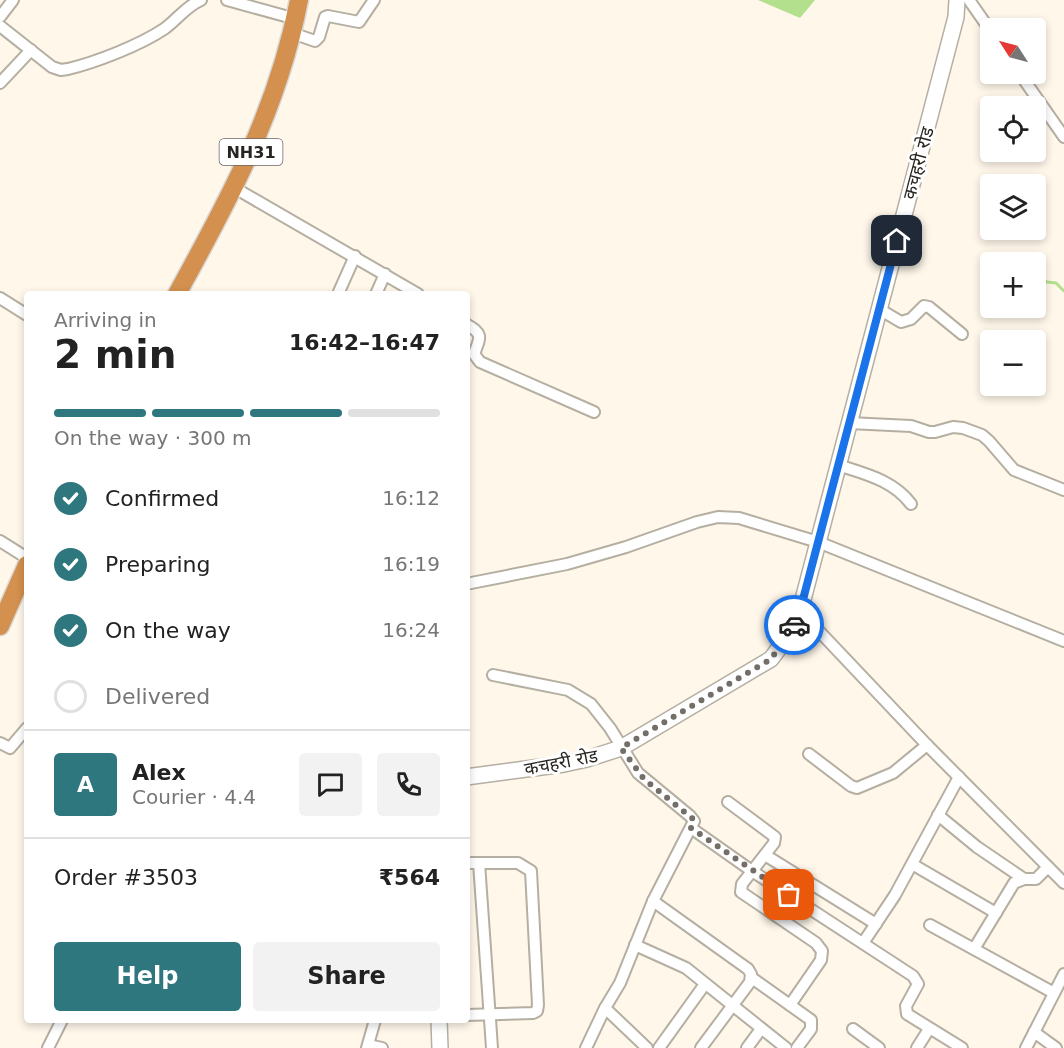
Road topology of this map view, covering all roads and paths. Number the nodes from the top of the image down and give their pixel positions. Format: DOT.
graph roads {
  1 [pos="13,0"];
  2 [pos="201,0"];
  3 [pos="227,0"];
  4 [pos="300,0"];
  5 [pos="374,0"];
  6 [pos="957,0"];
  7 [pos="969,0"];
  8 [pos="0,17"];
  9 [pos="982,18"];
  10 [pos="0,26"];
  11 [pos="294,26"];
  12 [pos="31,50"];
  13 [pos="0,83"];
  14 [pos="1027,84"];
  15 [pos="1064,137"];
  16 [pos="233,187"];
  17 [pos="354,256"];
  18 [pos="385,274"];
  19 [pos="179,291"];
  20 [pos="339,291"];
  21 [pos="377,291"];
  22 [pos="413,291"];
  23 [pos="0,298"];
  24 [pos="879,309"];
  25 [pos="24,313"];
  26 [pos="470,326"];
  27 [pos="962,334"];
  28 [pos="594,411"];
  29 [pos="849,423"];
  30 [pos="838,465"];
  31 [pos="1064,490"];
  32 [pos="911,504"];
  33 [pos="0,541"];
  34 [pos="818,542"];
  35 [pos="24,556"];
  36 [pos="24,572"];
  37 [pos="470,583"];
  38 [pos="800,611"];
  39 [pos="0,626"];
  40 [pos="1064,641"];
  41 [pos="493,675"];
  42 [pos="24,731"];
  43 [pos="0,743"];
  44 [pos="927,745"];
  45 [pos="621,748"];
  46 [pos="809,754"];
  47 [pos="470,776"];
  48 [pos="959,777"];
  49 [pos="728,802"];
  50 [pos="938,815"];
  51 [pos="691,828"];
  52 [pos="765,855"];
  53 [pos="470,863"];
  54 [pos="479,863"];
  55 [pos="912,864"];
  56 [pos="1048,867"];
  57 [pos="752,871"];
  58 [pos="1024,879"];
  59 [pos="1064,883"];
  60 [pos="653,901"];
  61 [pos="996,913"];
  62 [pos="876,924"];
  63 [pos="930,925"];
  64 [pos="863,943"];
  65 [pos="635,945"];
  66 [pos="975,950"];
  67 [pos="1064,974"];
  68 [pos="752,978"];
  69 [pos="705,984"];
  70 [pos="1054,993"];
  71 [pos="790,1005"];
  72 [pos="732,1006"];
  73 [pos="605,1008"];
  74 [pos="470,1015"];
  75 [pos="490,1016"];
  76 [pos="60,1023"];
  77 [pos="374,1023"];
  78 [pos="439,1023"];
  79 [pos="761,1029"];
  80 [pos="853,1029"];
  81 [pos="929,1029"];
  82 [pos="1034,1032"];
  83 [pos="368,1046"];
  84 [pos="48,1048"];
  85 [pos="382,1048"];
  86 [pos="440,1048"];
  87 [pos="492,1048"];
  88 [pos="586,1048"];
  89 [pos="647,1048"];
  90 [pos="659,1048"];
  91 [pos="701,1048"];
  92 [pos="747,1048"];
  93 [pos="786,1048"];
  94 [pos="797,1048"];
  95 [pos="879,1048"];
  96 [pos="917,1048"];
  97 [pos="962,1048"];
  98 [pos="1026,1048"];
  99 [pos="1056,1048"];
  1 -- 8 [label="street"];
  2 -- 12 [label="street"];
  3 -- 11 [label="street"];
  4 -- 11 [label="highway, NH31"];
  5 -- 11 [label="street"];
  6 -- 24 [label="main road, कचहरी रोड"];
  7 -- 9 [label="street"];
  10 -- 12 [label="street"];
  11 -- 16 [label="highway, NH31"];
  12 -- 13 [label="street"];
  14 -- 15 [label="street"];
  16 -- 17 [label="street"];
  16 -- 19 [label="highway, NH31"];
  17 -- 18 [label="street"];
  17 -- 20 [label="street"];
  18 -- 21 [label="street"];
  18 -- 22 [label="street"];
  23 -- 25 [label="street"];
  24 -- 27 [label="street"];
  24 -- 29 [label="main road, कचहरी रोड"];
  26 -- 28 [label="street"];
  29 -- 30 [label="main road, कचहरी रोड"];
  29 -- 31 [label="street"];
  30 -- 32 [label="street"];
  30 -- 34 [label="main road, कचहरी रोड"];
  33 -- 35 [label="street"];
  34 -- 37 [label="street"];
  34 -- 38 [label="main road, कचहरी रोड"];
  34 -- 40 [label="street"];
  36 -- 39 [label="highway"];
  38 -- 44 [label="street"];
  38 -- 45 [label="main road, कचहरी रोड"];
  41 -- 45 [label="street"];
  42 -- 43 [label="street"];
  44 -- 46 [label="street"];
  44 -- 48 [label="street"];
  45 -- 47 [label="main road, कचहरी रोड"];
  45 -- 51 [label="street"];
  48 -- 50 [label="street"];
  48 -- 56 [label="street"];
  49 -- 52 [label="street"];
  50 -- 55 [label="street"];
  50 -- 58 [label="street"];
  51 -- 57 [label="street"];
  51 -- 60 [label="street"];
  52 -- 57 [label="street"];
  52 -- 62 [label="street"];
  53 -- 54 [label="street"];
  54 -- 75 [label="street"];
  54 -- 75 [label="street"];
  55 -- 61 [label="street"];
  55 -- 62 [label="street"];
  56 -- 58 [label="street"];
  56 -- 59 [label="street"];
  57 -- 64 [label="street"];
  57 -- 71 [label="street"];
  58 -- 61 [label="street"];
  60 -- 65 [label="street"];
  60 -- 68 [label="street"];
  61 -- 66 [label="street"];
  62 -- 64 [label="street"];
  63 -- 66 [label="street"];
  64 -- 81 [label="street"];
  65 -- 69 [label="street"];
  65 -- 73 [label="street"];
  66 -- 70 [label="street"];
  67 -- 70 [label="street"];
  68 -- 71 [label="street"];
  68 -- 72 [label="street"];
  69 -- 72 [label="street"];
  69 -- 90 [label="street"];
  70 -- 82 [label="street"];
  71 -- 94 [label="street"];
  72 -- 79 [label="street"];
  72 -- 91 [label="street"];
  73 -- 88 [label="street"];
  73 -- 89 [label="street"];
  74 -- 75 [label="street"];
  75 -- 87 [label="street"];
  76 -- 84 [label="street"];
  77 -- 83 [label="street"];
  78 -- 86 [label="main road"];
  79 -- 92 [label="street"];
  79 -- 93 [label="street"];
  80 -- 95 [label="street"];
  81 -- 96 [label="street"];
  81 -- 97 [label="street"];
  82 -- 98 [label="street"];
  82 -- 99 [label="street"];
  83 -- 85 [label="street"];
}
